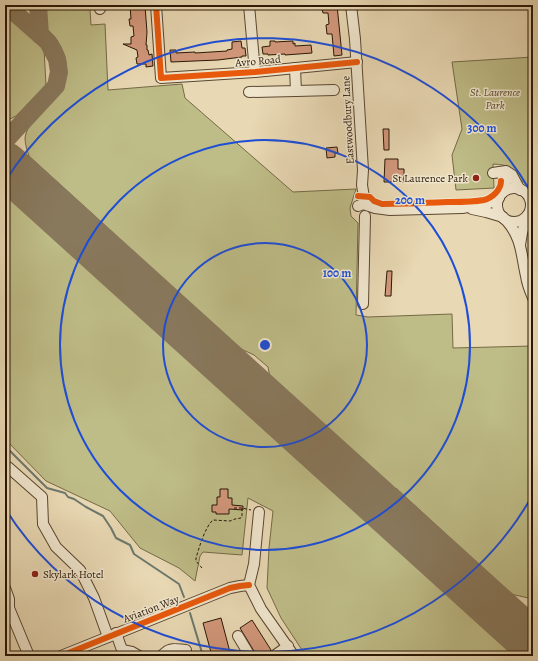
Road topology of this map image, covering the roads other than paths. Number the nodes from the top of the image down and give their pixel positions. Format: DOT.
graph roads {
  1 [pos="156,5"];
  2 [pos="249,5"];
  3 [pos="351,5"];
  4 [pos="357,62"];
  5 [pos="295,68"];
  6 [pos="255,72"];
  7 [pos="334,90"];
  8 [pos="296,91"];
  9 [pos="249,92"];
  10 [pos="520,190"];
  11 [pos="500,196"];
  12 [pos="462,208"];
  13 [pos="363,210"];
  14 [pos="527,216"];
  15 [pos="504,219"];
  16 [pos="520,246"];
  17 [pos="533,298"];
  18 [pos="363,304"];
  19 [pos="5,467"];
  20 [pos="259,512"];
  21 [pos="249,585"];
  22 [pos="5,588"];
  23 [pos="7,607"];
  24 [pos="112,635"];
  25 [pos="238,636"];
  26 [pos="288,646"];
  27 [pos="186,650"];
  28 [pos="122,653"];
  29 [pos="29,656"];
  30 [pos="61,656"];
  31 [pos="139,656"];
  32 [pos="161,656"];
  33 [pos="250,656"];
  34 [pos="274,656"];
  35 [pos="294,656"];
  1 -- 6 [label="street, Avro Road"];
  2 -- 6 [label="street"];
  3 -- 4 [label="street, Eastwoodbury Lane"];
  4 -- 5 [label="street, Avro Road"];
  4 -- 13 [label="street, Eastwoodbury Lane"];
  5 -- 6 [label="street, Avro Road"];
  5 -- 8 [label="street"];
  7 -- 8 [label="street"];
  8 -- 9 [label="street"];
  10 -- 11 [label="street"];
  10 -- 11 [label="street"];
  10 -- 14 [label="street"];
  11 -- 12 [label="street"];
  11 -- 15 [label="street"];
  12 -- 13 [label="street"];
  12 -- 15 [label="street"];
  13 -- 18 [label="street, Eastwoodbury Lane"];
  14 -- 15 [label="street"];
  14 -- 16 [label="street"];
  15 -- 16 [label="street"];
  16 -- 17 [label="street"];
  19 -- 24 [label="street"];
  20 -- 21 [label="street"];
  21 -- 24 [label="street, Aviation Way"];
  21 -- 26 [label="street"];
  22 -- 23 [label="street"];
  23 -- 29 [label="street"];
  24 -- 28 [label="street"];
  24 -- 30 [label="street, Aviation Way"];
  25 -- 33 [label="street"];
  26 -- 34 [label="street"];
  26 -- 35 [label="street"];
  27 -- 32 [label="street"];
  28 -- 31 [label="street"];
}
